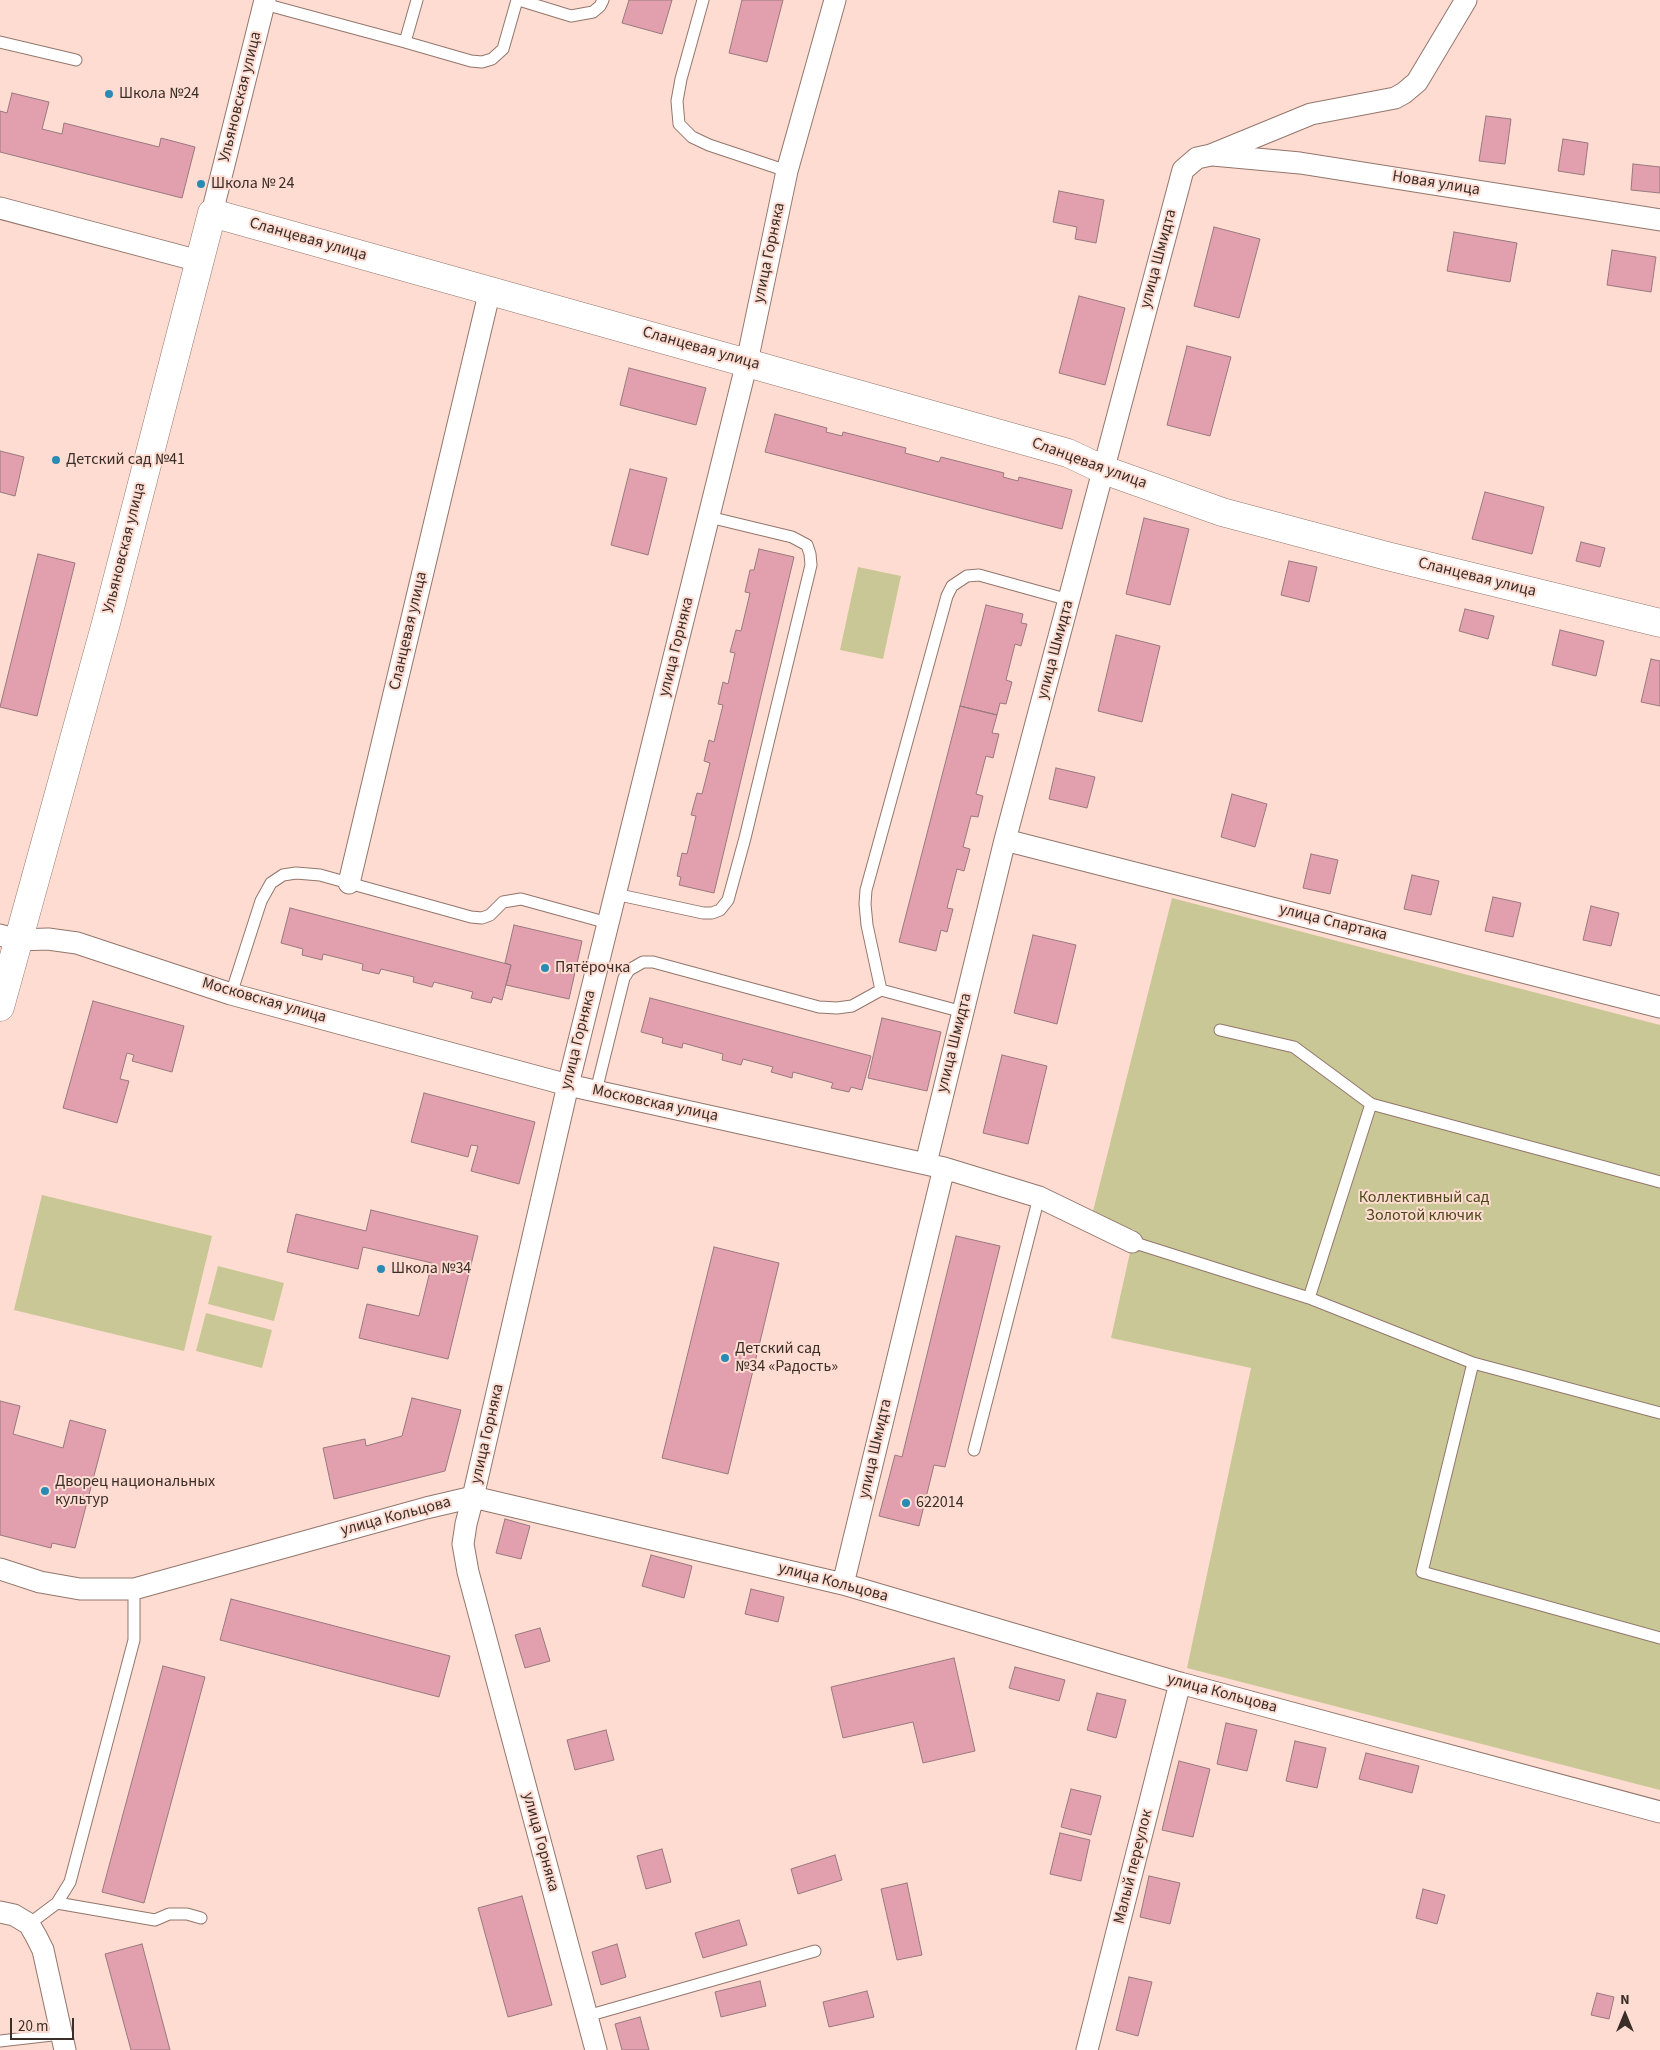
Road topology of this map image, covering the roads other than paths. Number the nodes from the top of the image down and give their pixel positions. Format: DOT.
graph roads {
  1 [pos="417,0"];
  2 [pos="518,0"];
  3 [pos="603,0"];
  4 [pos="703,0"];
  5 [pos="835,0"];
  6 [pos="1466,0"];
  7 [pos="265,2"];
  8 [pos="0,42"];
  9 [pos="405,42"];
  10 [pos="76,60"];
  11 [pos="1211,155"];
  12 [pos="787,171"];
  13 [pos="0,208"];
  14 [pos="212,213"];
  15 [pos="1660,220"];
  16 [pos="199,260"];
  17 [pos="490,290"];
  18 [pos="747,362"];
  19 [pos="1104,470"];
  20 [pos="709,517"];
  21 [pos="1069,600"];
  22 [pos="1660,623"];
  23 [pos="1005,840"];
  24 [pos="349,883"];
  25 [pos="615,894"];
  26 [pos="608,923"];
  27 [pos="9,938"];
  28 [pos="881,990"];
  29 [pos="232,994"];
  30 [pos="0,1007"];
  31 [pos="1660,1007"];
  32 [pos="963,1012"];
  33 [pos="1220,1030"];
  34 [pos="568,1085"];
  35 [pos="596,1091"];
  36 [pos="1371,1104"];
  37 [pos="935,1165"];
  38 [pos="1660,1182"];
  39 [pos="1040,1197"];
  40 [pos="1132,1242"];
  41 [pos="1309,1298"];
  42 [pos="1473,1363"];
  43 [pos="1660,1413"];
  44 [pos="974,1450"];
  45 [pos="473,1497"];
  46 [pos="0,1569"];
  47 [pos="844,1584"];
  48 [pos="134,1589"];
  49 [pos="1660,1638"];
  50 [pos="1180,1683"];
  51 [pos="1660,1812"];
  52 [pos="57,1903"];
  53 [pos="0,1912"];
  54 [pos="201,1918"];
  55 [pos="30,1924"];
  56 [pos="815,1952"];
  57 [pos="587,2016"];
  58 [pos="0,2041"];
  59 [pos="63,2042"];
  60 [pos="596,2050"];
  61 [pos="1087,2050"];
  1 -- 9 [label="lane"];
  2 -- 3 [label="lane"];
  2 -- 9 [label="lane"];
  4 -- 12 [label="lane"];
  5 -- 12 [label="street, улица Горняка"];
  6 -- 11 [label="street, улица Шмидта"];
  7 -- 9 [label="lane"];
  7 -- 14 [label="street, Ульяновская улица"];
  8 -- 10 [label="lane"];
  11 -- 15 [label="street, Новая улица"];
  11 -- 19 [label="street, улица Шмидта"];
  12 -- 18 [label="street, улица Горняка"];
  13 -- 16 [label="street"];
  14 -- 16 [label="main road, Ульяновская улица"];
  14 -- 17 [label="main road, Сланцевая улица"];
  16 -- 27 [label="main road, Ульяновская улица"];
  17 -- 18 [label="main road, Сланцевая улица"];
  17 -- 24 [label="street, Сланцевая улица"];
  18 -- 19 [label="main road, Сланцевая улица"];
  18 -- 20 [label="street, улица Горняка"];
  19 -- 21 [label="street, улица Шмидта"];
  19 -- 22 [label="main road, Сланцевая улица"];
  20 -- 25 [label="street, улица Горняка"];
  20 -- 25 [label="lane"];
  21 -- 23 [label="street, улица Шмидта"];
  21 -- 28 [label="lane"];
  23 -- 31 [label="street, улица Спартака"];
  23 -- 32 [label="street, улица Шмидта"];
  24 -- 26 [label="lane"];
  24 -- 29 [label="lane"];
  25 -- 26 [label="street, улица Горняка"];
  26 -- 34 [label="street, улица Горняка"];
  27 -- 29 [label="street, Московская улица"];
  27 -- 30 [label="main road, Ульяновская улица"];
  28 -- 32 [label="lane"];
  28 -- 35 [label="lane"];
  29 -- 34 [label="street, Московская улица"];
  32 -- 37 [label="street, улица Шмидта"];
  33 -- 36 [label="lane"];
  34 -- 35 [label="street, Московская улица"];
  34 -- 45 [label="street, улица Горняка"];
  35 -- 37 [label="street, Московская улица"];
  36 -- 38 [label="lane"];
  36 -- 41 [label="lane"];
  37 -- 39 [label="street, Московская улица"];
  37 -- 47 [label="street, улица Шмидта"];
  39 -- 40 [label="street, Московская улица"];
  39 -- 44 [label="lane"];
  40 -- 41 [label="lane"];
  41 -- 42 [label="lane"];
  42 -- 43 [label="lane"];
  42 -- 49 [label="lane"];
  45 -- 47 [label="street, улица Кольцова"];
  45 -- 48 [label="street, улица Кольцова"];
  45 -- 57 [label="street, улица Горняка"];
  46 -- 48 [label="street, улица Кольцова"];
  47 -- 50 [label="street, улица Кольцова"];
  48 -- 52 [label="lane"];
  50 -- 51 [label="street, улица Кольцова"];
  50 -- 61 [label="street, Малый переулок"];
  52 -- 54 [label="lane"];
  52 -- 55 [label="lane"];
  53 -- 55 [label="street"];
  55 -- 59 [label="street"];
  56 -- 57 [label="lane"];
  57 -- 60 [label="street, улица Горняка"];
  58 -- 59 [label="lane"];
}
